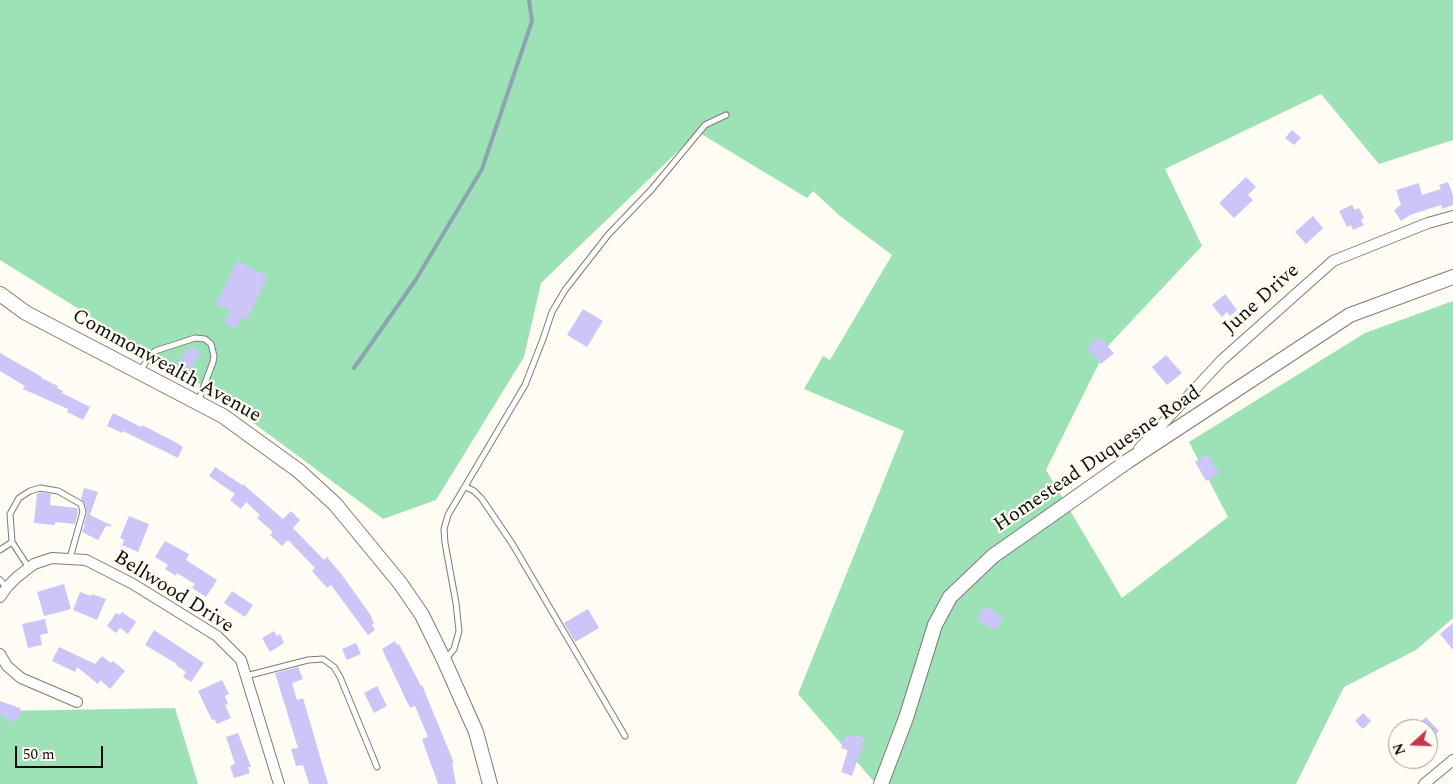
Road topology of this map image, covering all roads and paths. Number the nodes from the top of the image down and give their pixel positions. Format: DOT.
graph roads {
  1 [pos="726,114"];
  2 [pos="1453,216"];
  3 [pos="1453,277"];
  4 [pos="0,294"];
  5 [pos="139,372"];
  6 [pos="198,403"];
  7 [pos="1128,461"];
  8 [pos="466,487"];
  9 [pos="12,542"];
  10 [pos="0,550"];
  11 [pos="70,558"];
  12 [pos="29,568"];
  13 [pos="3,584"];
  14 [pos="0,597"];
  15 [pos="0,654"];
  16 [pos="444,660"];
  17 [pos="246,676"];
  18 [pos="77,702"];
  19 [pos="625,736"];
  20 [pos="1453,760"];
  21 [pos="377,767"];
  22 [pos="279,784"];
  23 [pos="490,784"];
  24 [pos="881,784"];
  25 [pos="1424,784"];
  1 -- 8 [label="lane"];
  2 -- 7 [label="street, June Drive"];
  3 -- 7 [label="street, Homestead Duquesne Road"];
  4 -- 5 [label="street, Commonwealth Avenue"];
  5 -- 6 [label="street, Commonwealth Avenue"];
  5 -- 6 [label="lane"];
  6 -- 16 [label="street, Commonwealth Avenue"];
  7 -- 24 [label="street, Homestead Duquesne Road"];
  8 -- 16 [label="lane"];
  8 -- 19 [label="lane"];
  9 -- 10 [label="lane"];
  9 -- 11 [label="lane"];
  9 -- 12 [label="lane"];
  11 -- 12 [label="street, Bellwood Drive"];
  11 -- 17 [label="street, Bellwood Drive"];
  12 -- 13 [label="street, Bellwood Drive"];
  13 -- 14 [label="street, Bellwood Drive"];
  15 -- 18 [label="street"];
  16 -- 23 [label="street, Commonwealth Avenue"];
  17 -- 21 [label="lane"];
  17 -- 22 [label="street, Bellwood Drive"];
  20 -- 25 [label="street"];
}
